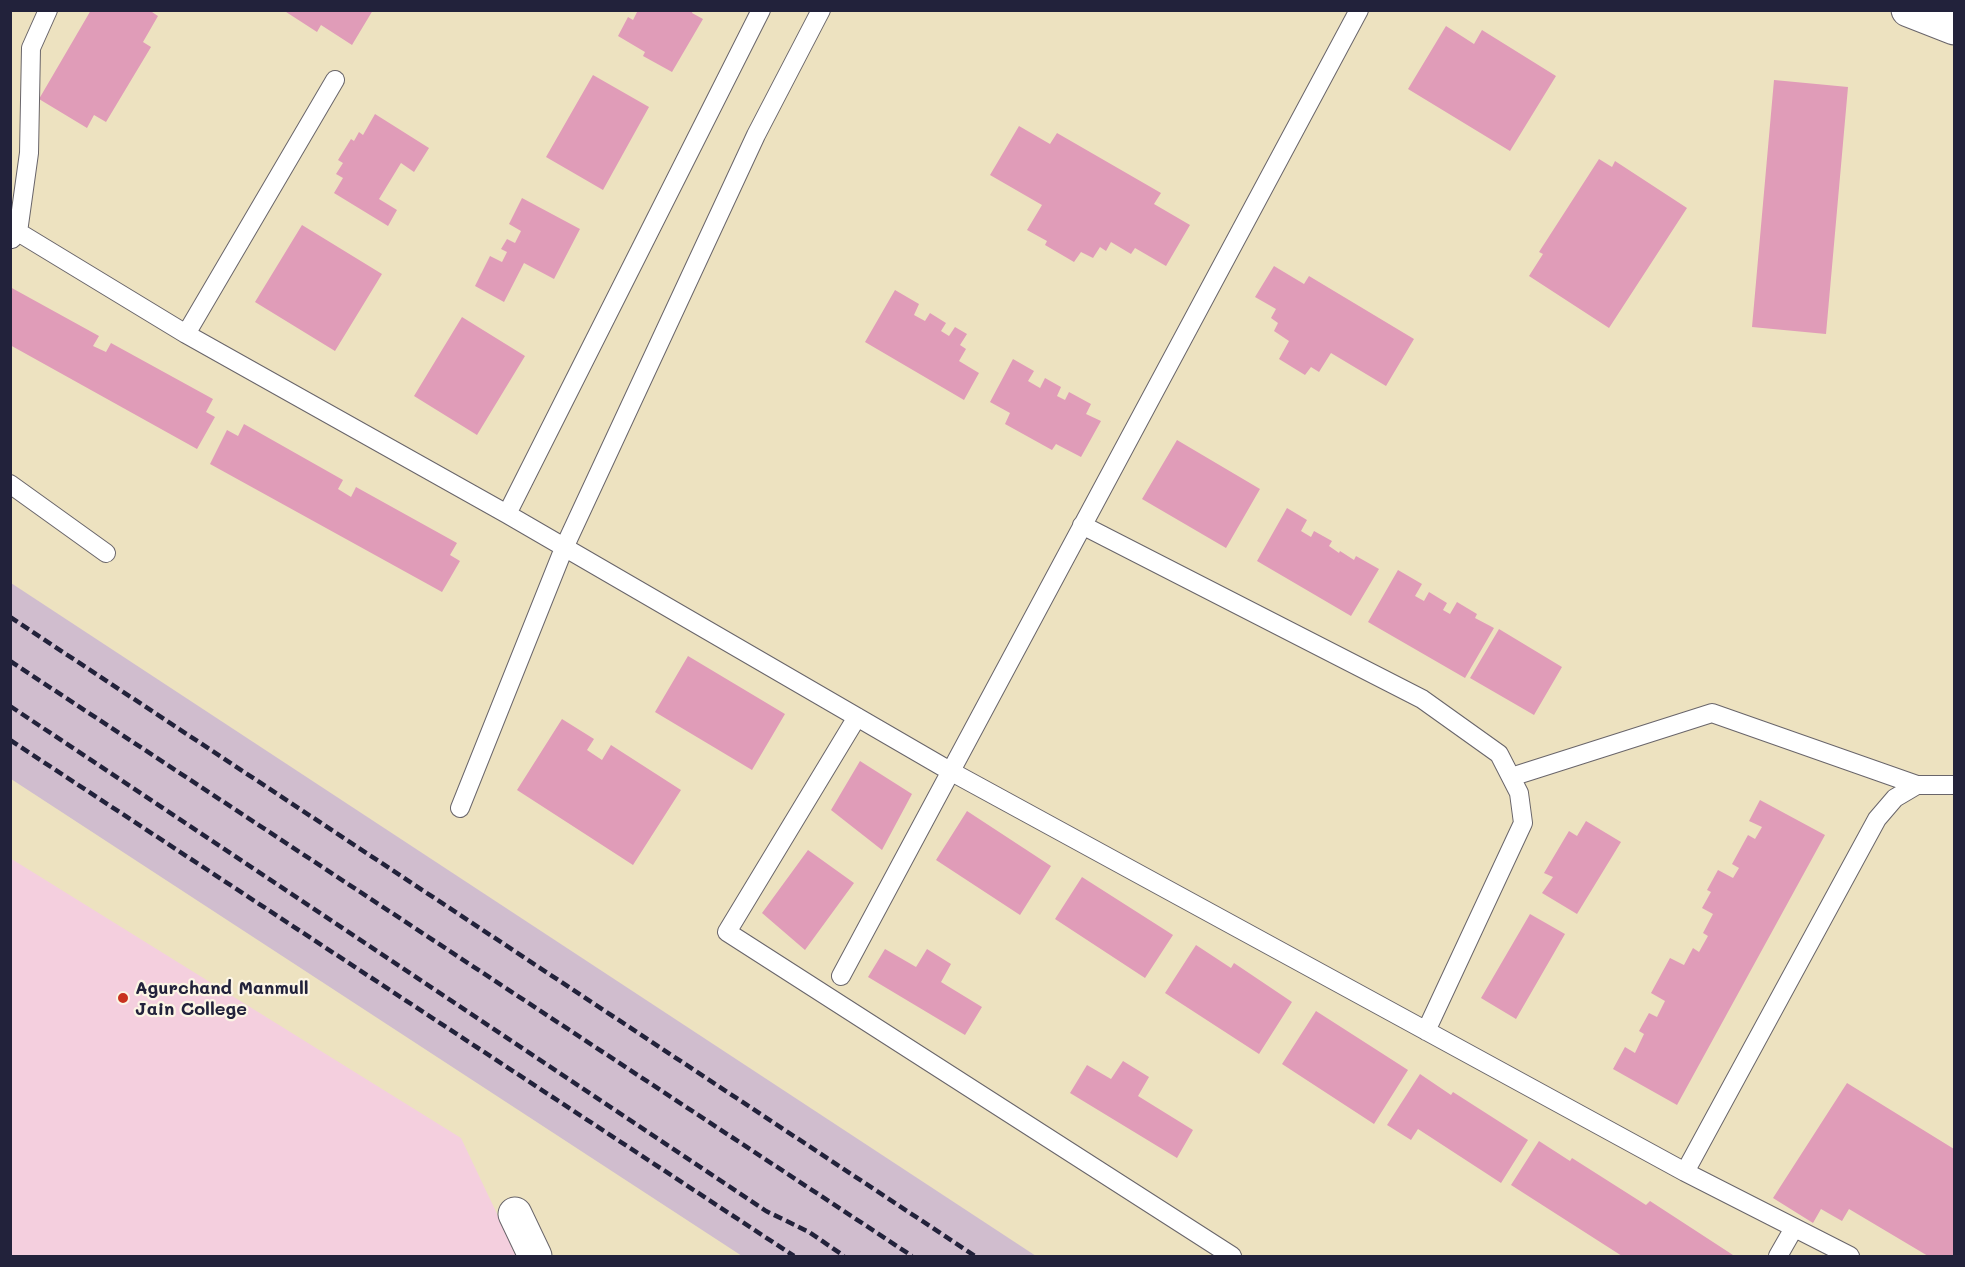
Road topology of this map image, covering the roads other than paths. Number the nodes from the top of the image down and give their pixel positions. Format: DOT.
graph roads {
  1 [pos="48,10"];
  2 [pos="760,10"];
  3 [pos="821,10"];
  4 [pos="1359,10"];
  5 [pos="1908,10"];
  6 [pos="1954,28"];
  7 [pos="335,80"];
  8 [pos="14,236"];
  9 [pos="186,334"];
  10 [pos="10,484"];
  11 [pos="507,514"];
  12 [pos="1082,525"];
  13 [pos="564,548"];
  14 [pos="106,553"];
  15 [pos="857,717"];
  16 [pos="950,771"];
  17 [pos="1510,777"];
  18 [pos="1917,785"];
  19 [pos="1954,785"];
  20 [pos="460,808"];
  21 [pos="841,976"];
  22 [pos="1426,1031"];
  23 [pos="1684,1172"];
  24 [pos="515,1214"];
  25 [pos="1794,1228"];
  26 [pos="535,1257"];
  27 [pos="1232,1257"];
  28 [pos="1778,1257"];
  29 [pos="1850,1257"];
  1 -- 8 [label="lane"];
  2 -- 11 [label="lane"];
  3 -- 13 [label="lane"];
  4 -- 12 [label="lane"];
  5 -- 6 [label="main road"];
  7 -- 9 [label="lane"];
  8 -- 9 [label="lane"];
  9 -- 11 [label="lane"];
  10 -- 14 [label="lane"];
  11 -- 13 [label="lane"];
  12 -- 16 [label="lane"];
  12 -- 17 [label="lane"];
  13 -- 15 [label="lane"];
  13 -- 20 [label="lane"];
  15 -- 16 [label="lane"];
  15 -- 27 [label="lane"];
  16 -- 21 [label="lane"];
  16 -- 22 [label="lane"];
  17 -- 18 [label="lane"];
  17 -- 22 [label="lane"];
  18 -- 19 [label="lane"];
  18 -- 23 [label="lane"];
  22 -- 23 [label="lane"];
  23 -- 25 [label="lane"];
  24 -- 26 [label="main road"];
  25 -- 28 [label="lane"];
  25 -- 29 [label="lane"];
}
